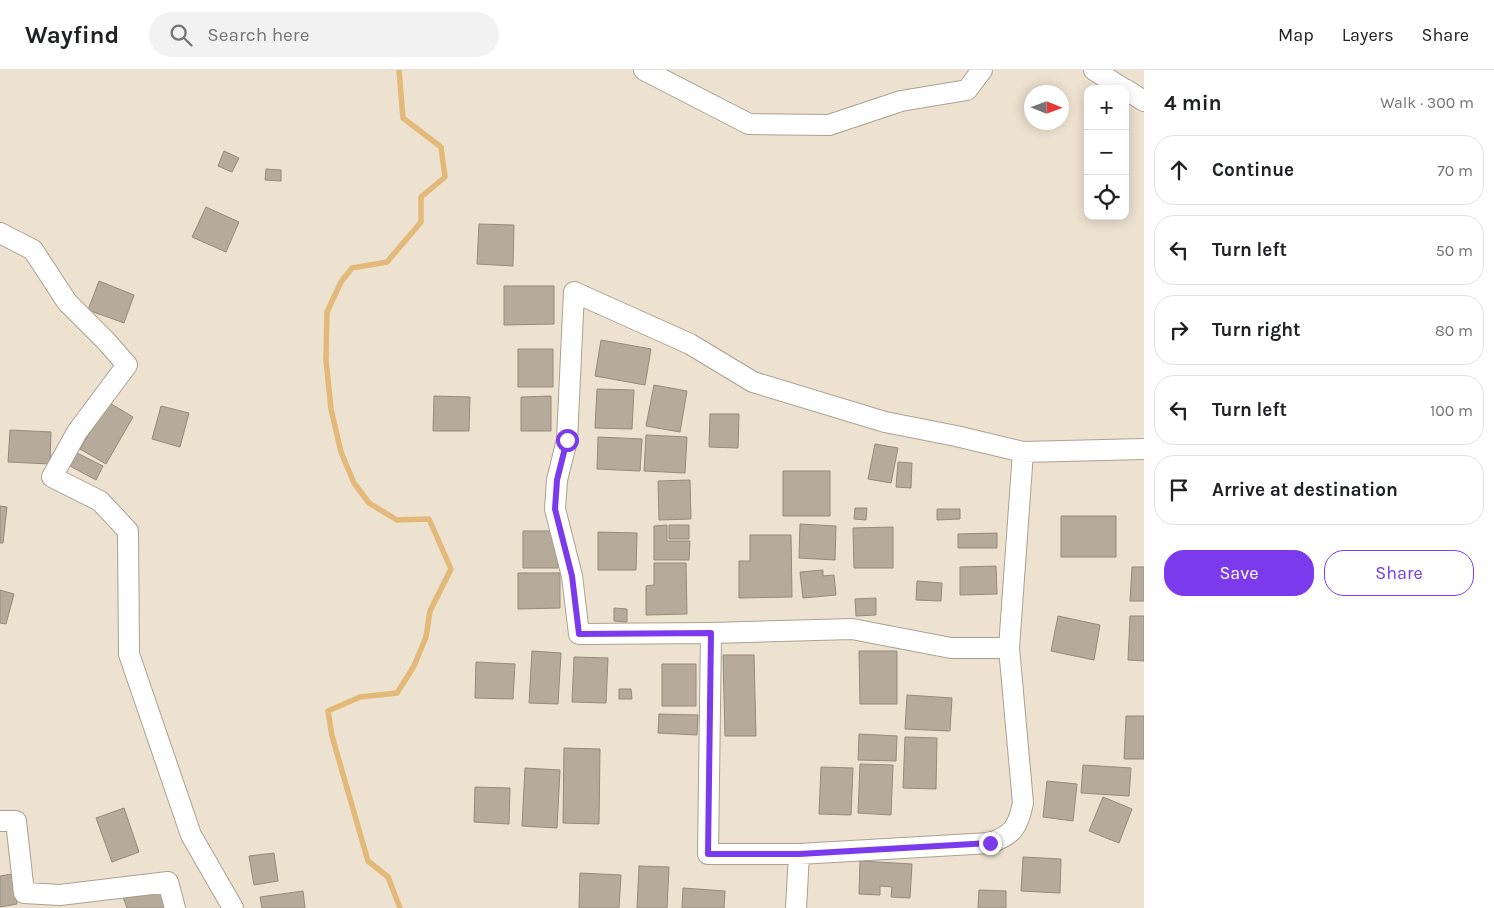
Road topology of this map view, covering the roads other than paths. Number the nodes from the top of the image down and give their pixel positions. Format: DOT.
graph roads {
  1 [pos="644,70"];
  2 [pos="982,70"];
  3 [pos="1094,70"];
  4 [pos="1118,85"];
  5 [pos="1129,92"];
  6 [pos="1144,101"];
  7 [pos="0,233"];
  8 [pos="1144,448"];
  9 [pos="1023,452"];
  10 [pos="711,633"];
  11 [pos="1009,648"];
  12 [pos="0,821"];
  13 [pos="799,854"];
  14 [pos="26,901"];
  15 [pos="175,908"];
  16 [pos="233,908"];
  17 [pos="796,908"];
  1 -- 2 [label="street"];
  3 -- 4 [label="street"];
  5 -- 6 [label="street"];
  7 -- 16 [label="street"];
  8 -- 9 [label="street"];
  9 -- 10 [label="street"];
  9 -- 11 [label="street"];
  10 -- 11 [label="street"];
  10 -- 13 [label="street"];
  11 -- 13 [label="street"];
  12 -- 14 [label="street"];
  13 -- 17 [label="street"];
  14 -- 15 [label="street"];
}
